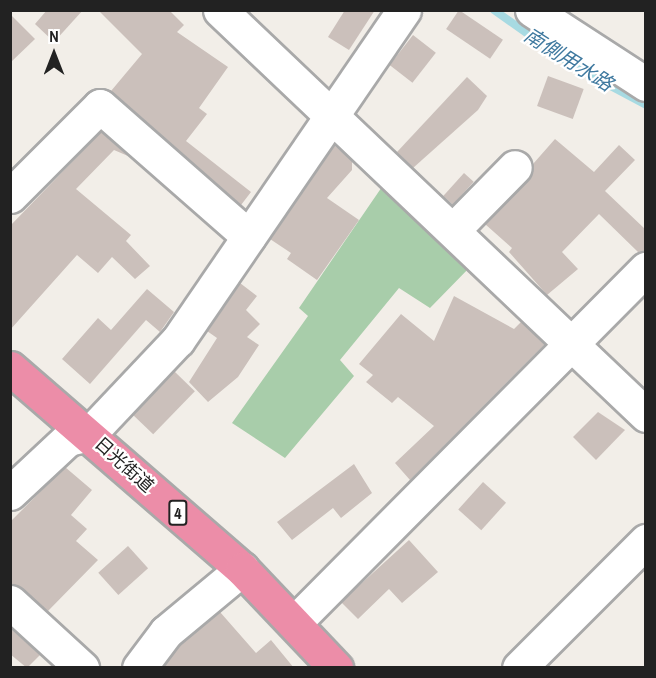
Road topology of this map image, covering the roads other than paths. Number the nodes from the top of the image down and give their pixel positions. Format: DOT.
graph roads {
  1 [pos="220,10"];
  2 [pos="404,10"];
  3 [pos="532,10"];
  4 [pos="645,84"];
  5 [pos="332,115"];
  6 [pos="514,167"];
  7 [pos="10,196"];
  8 [pos="453,230"];
  9 [pos="249,237"];
  10 [pos="645,269"];
  11 [pos="571,344"];
  12 [pos="10,368"];
  13 [pos="645,416"];
  14 [pos="89,434"];
  15 [pos="10,493"];
  16 [pos="645,541"];
  17 [pos="242,569"];
  18 [pos="10,602"];
  19 [pos="295,622"];
  20 [pos="82,668"];
  21 [pos="140,668"];
  22 [pos="336,668"];
  23 [pos="519,668"];
  1 -- 5 [label="street"];
  2 -- 5 [label="street"];
  3 -- 4 [label="street"];
  5 -- 8 [label="street"];
  5 -- 9 [label="street"];
  6 -- 8 [label="street"];
  7 -- 9 [label="street"];
  8 -- 11 [label="street"];
  9 -- 14 [label="street"];
  10 -- 11 [label="street"];
  11 -- 13 [label="street"];
  11 -- 19 [label="street"];
  12 -- 14 [label="highway, 日光街道 / 4"];
  14 -- 15 [label="street"];
  14 -- 17 [label="highway, 日光街道 / 4"];
  16 -- 23 [label="street"];
  17 -- 19 [label="highway, 日光街道 / 4"];
  17 -- 21 [label="street"];
  18 -- 20 [label="street"];
  19 -- 22 [label="highway, 日光街道 / 4"];
}
